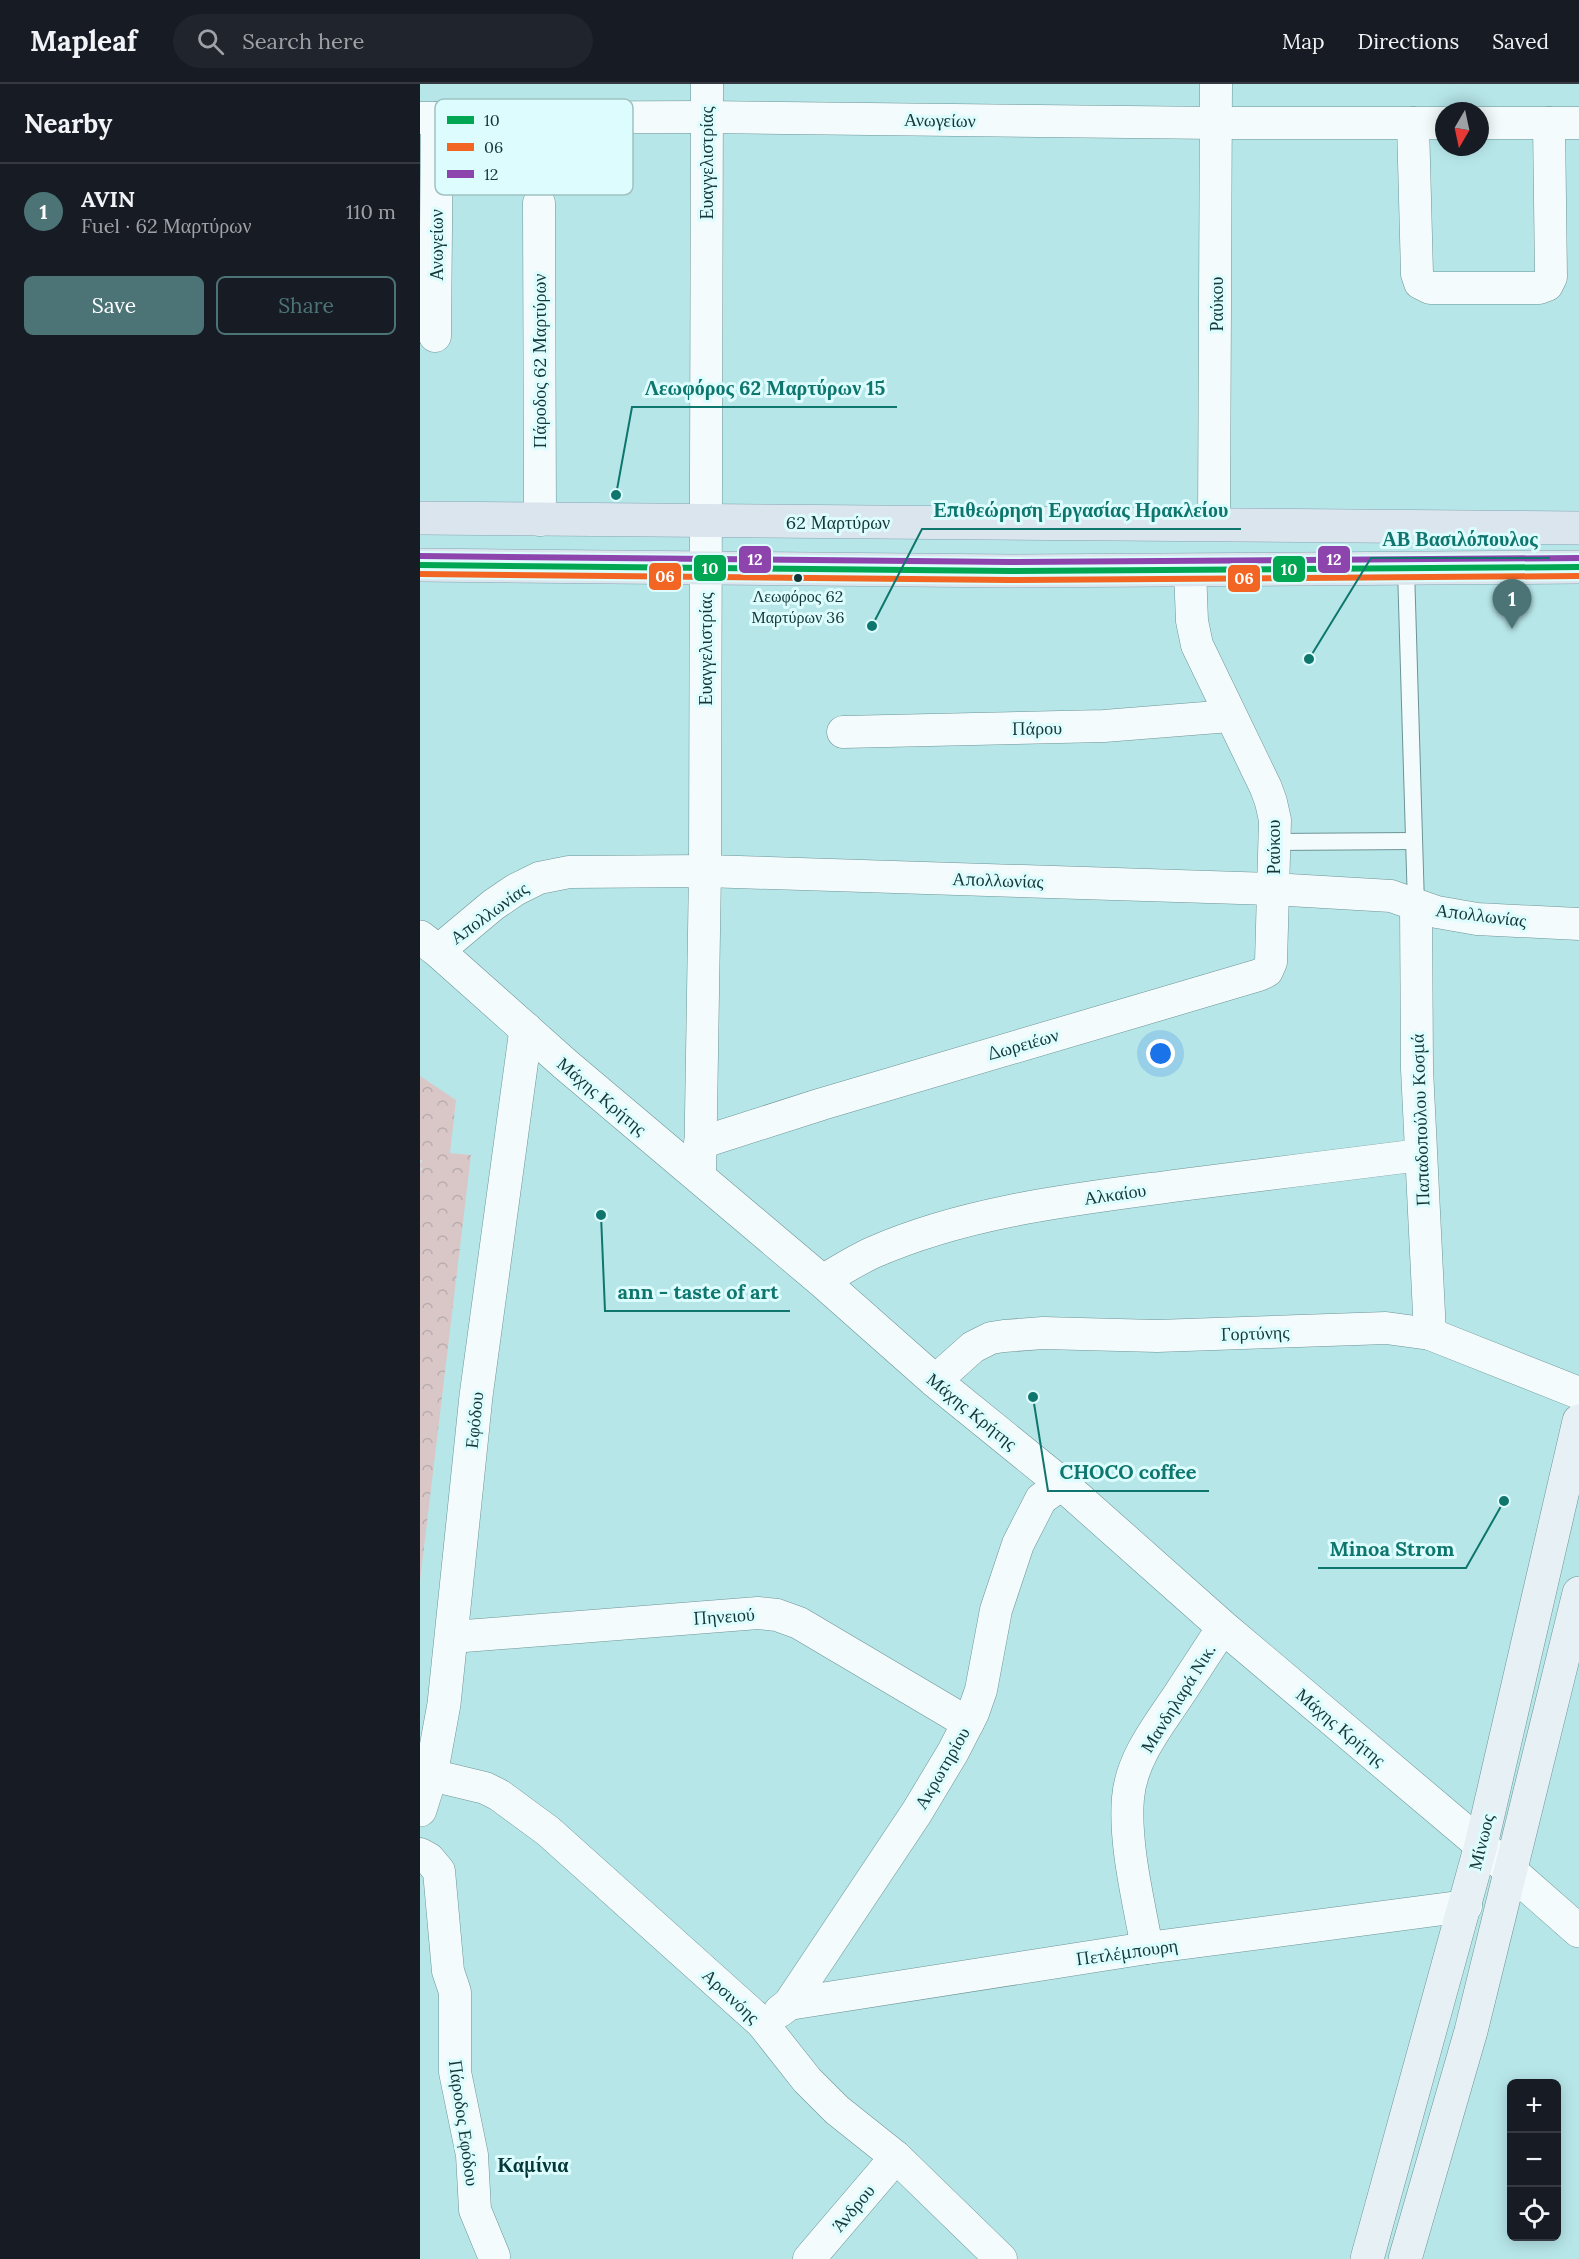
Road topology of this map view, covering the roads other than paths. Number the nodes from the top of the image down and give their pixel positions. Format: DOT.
graph roads {
  1 [pos="707,84"];
  2 [pos="1216,84"];
  3 [pos="633,117"];
  4 [pos="707,117"];
  5 [pos="428,118"];
  6 [pos="1217,123"];
  7 [pos="1413,123"];
  8 [pos="1435,123"];
  9 [pos="1489,123"];
  10 [pos="1564,123"];
  11 [pos="539,203"];
  12 [pos="435,336"];
  13 [pos="420,518"];
  14 [pos="540,519"];
  15 [pos="705,522"];
  16 [pos="1214,524"];
  17 [pos="1579,528"];
  18 [pos="420,565"];
  19 [pos="1579,567"];
  20 [pos="705,569"];
  21 [pos="1406,569"];
  22 [pos="1190,570"];
  23 [pos="1230,716"];
  24 [pos="843,732"];
  25 [pos="1414,841"];
  26 [pos="1274,842"];
  27 [pos="705,872"];
  28 [pos="1272,889"];
  29 [pos="1416,905"];
  30 [pos="1579,924"];
  31 [pos="429,944"];
  32 [pos="526,1029"];
  33 [pos="700,1143"];
  34 [pos="1420,1155"];
  35 [pos="700,1177"];
  36 [pos="822,1281"];
  37 [pos="1430,1334"];
  38 [pos="936,1381"];
  39 [pos="1579,1393"];
  40 [pos="1579,1421"];
  41 [pos="1062,1484"];
  42 [pos="1579,1593"];
  43 [pos="1223,1627"];
  44 [pos="452,1637"];
  45 [pos="968,1723"];
  46 [pos="431,1775"];
  47 [pos="420,1810"];
  48 [pos="1481,1845"];
  49 [pos="420,1854"];
  50 [pos="1511,1871"];
  51 [pos="1466,1906"];
  52 [pos="1579,1931"];
  53 [pos="1147,1948"];
  54 [pos="789,2004"];
  55 [pos="762,2023"];
  56 [pos="896,2157"];
  57 [pos="494,2256"];
  58 [pos="809,2259"];
  59 [pos="1001,2259"];
  60 [pos="1367,2259"];
  61 [pos="1405,2259"];
  1 -- 4 [label="street, Ευαγγελιστρίας"];
  2 -- 6 [label="street, Ραύκου"];
  3 -- 4 [label="street, Ανωγείων"];
  4 -- 6 [label="street, Ανωγείων"];
  4 -- 15 [label="street, Ευαγγελιστρίας"];
  5 -- 12 [label="street, Ανωγείων"];
  6 -- 7 [label="street, Ανωγείων"];
  6 -- 16 [label="street, Ραύκου"];
  7 -- 8 [label="street, Ανωγείων"];
  7 -- 10 [label="street"];
  9 -- 10 [label="street"];
  11 -- 14 [label="street, Πάροδος 62 Μαρτύρων"];
  13 -- 14 [label="main road, 62 Μαρτύρων"];
  14 -- 15 [label="main road, 62 Μαρτύρων"];
  15 -- 16 [label="main road, 62 Μαρτύρων"];
  15 -- 20 [label="street, Ευαγγελιστρίας"];
  16 -- 17 [label="main road, 62 Μαρτύρων"];
  18 -- 20 [label="main road"];
  19 -- 21 [label="main road"];
  20 -- 22 [label="main road"];
  20 -- 27 [label="street, Ευαγγελιστρίας"];
  21 -- 22 [label="main road"];
  21 -- 25 [label="lane"];
  22 -- 23 [label="street, Ραύκου"];
  23 -- 24 [label="street, Πάρου"];
  23 -- 26 [label="street, Ραύκου"];
  25 -- 26 [label="lane"];
  25 -- 29 [label="lane"];
  26 -- 28 [label="street, Ραύκου"];
  27 -- 28 [label="street, Απολλωνίας"];
  27 -- 31 [label="street, Απολλωνίας"];
  27 -- 33 [label="street, Ευαγγελιστρίας"];
  28 -- 29 [label="street, Απολλωνίας"];
  28 -- 33 [label="street, Δωρειέων"];
  29 -- 30 [label="street, Απολλωνίας"];
  29 -- 34 [label="street, Παπαδοπούλου Κοσμά"];
  31 -- 32 [label="street, Μάχης Κρήτης"];
  32 -- 35 [label="street, Μάχης Κρήτης"];
  32 -- 44 [label="street, Εφόδου"];
  33 -- 35 [label="street, Ευαγγελιστρίας"];
  34 -- 36 [label="street, Αλκαίου"];
  34 -- 37 [label="street, Παπαδοπούλου Κοσμά"];
  35 -- 36 [label="street, Μάχης Κρήτης"];
  36 -- 38 [label="street, Μάχης Κρήτης"];
  37 -- 38 [label="street, Γορτύνης"];
  37 -- 39 [label="street, Γορτύνης"];
  38 -- 41 [label="street, Μάχης Κρήτης"];
  40 -- 48 [label="main road, Μίνωος"];
  41 -- 43 [label="street, Μάχης Κρήτης"];
  41 -- 45 [label="street, Ακρωτηρίου"];
  42 -- 50 [label="main road, Μίνωος"];
  43 -- 48 [label="street, Μάχης Κρήτης"];
  43 -- 53 [label="street, Μανδηλαρά Νικ."];
  44 -- 45 [label="street, Πηνειού"];
  44 -- 46 [label="street, Εφόδου"];
  45 -- 54 [label="street, Ακρωτηρίου"];
  46 -- 47 [label="street, Εφόδου"];
  46 -- 55 [label="street, Αρσινόης"];
  48 -- 50 [label="street, Μάχης Κρήτης"];
  48 -- 51 [label="main road, Μίνωος"];
  49 -- 57 [label="street, Πάροδος Εφόδου"];
  50 -- 52 [label="street, Μάχης Κρήτης"];
  50 -- 61 [label="main road, Μίνωος"];
  51 -- 53 [label="street, Πετλέμπουρη"];
  51 -- 60 [label="main road, Μίνωος"];
  53 -- 54 [label="street, Πετλέμπουρη"];
  54 -- 55 [label="street, Ακρωτηρίου"];
  55 -- 56 [label="street, Αρσινόης"];
  56 -- 58 [label="street, Άνδρου"];
  56 -- 59 [label="street, Αρσινόης"];
}
